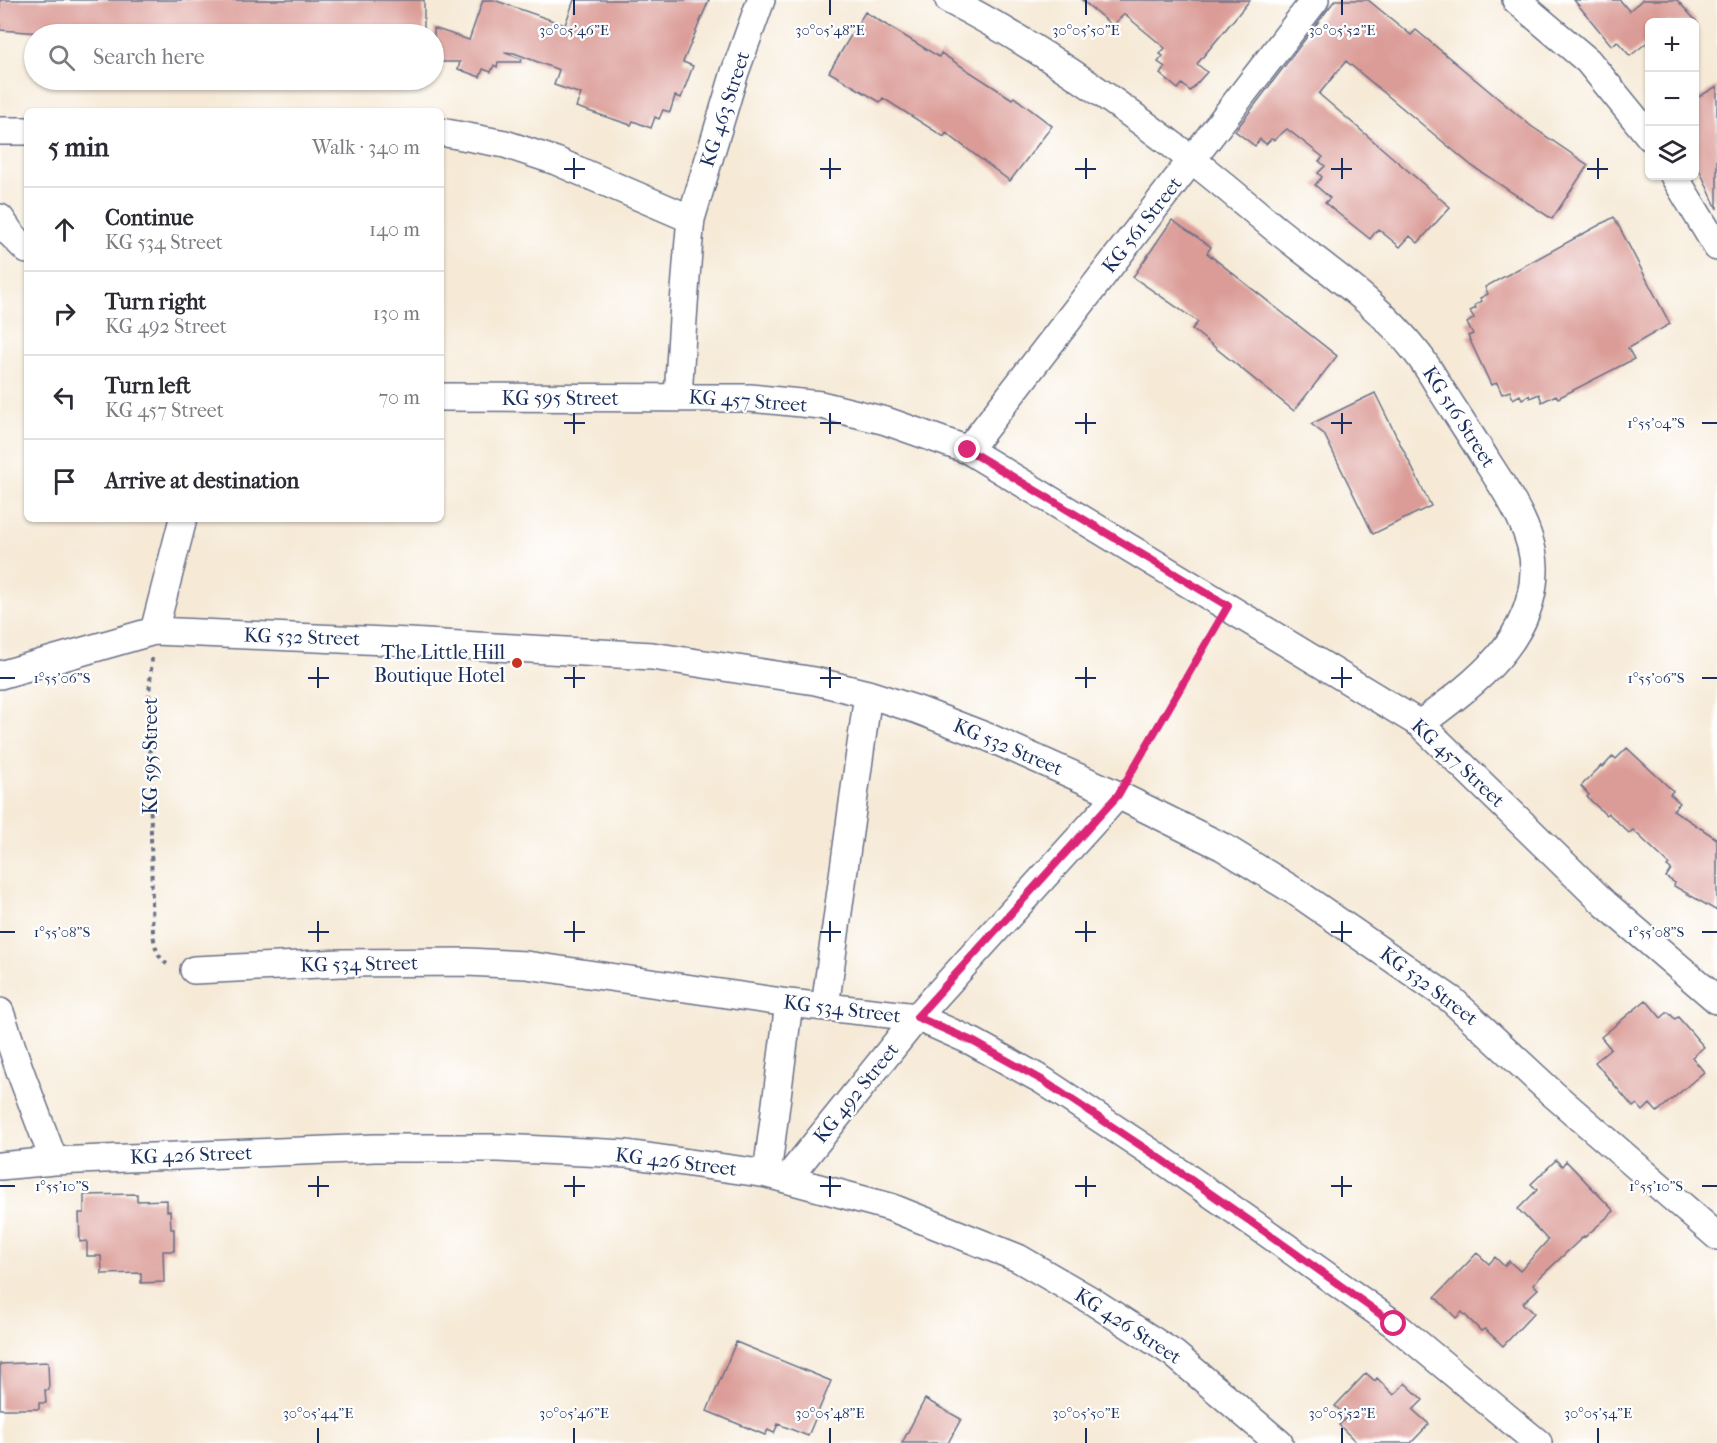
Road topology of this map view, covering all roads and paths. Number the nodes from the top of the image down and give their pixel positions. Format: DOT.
graph roads {
  1 [pos="761,0"];
  2 [pos="949,0"];
  3 [pos="1315,0"];
  4 [pos="1516,0"];
  5 [pos="0,131"];
  6 [pos="24,131"];
  7 [pos="1645,131"];
  8 [pos="444,133"];
  9 [pos="1193,160"];
  10 [pos="1676,180"];
  11 [pos="0,218"];
  12 [pos="691,219"];
  13 [pos="24,246"];
  14 [pos="1717,247"];
  15 [pos="678,396"];
  16 [pos="444,397"];
  17 [pos="968,450"];
  18 [pos="182,522"];
  19 [pos="1228,606"];
  20 [pos="154,631"];
  21 [pos="0,675"];
  22 [pos="868,694"];
  23 [pos="1420,724"];
  24 [pos="1118,795"];
  25 [pos="194,970"];
  26 [pos="1717,999"];
  27 [pos="789,1003"];
  28 [pos="825,1007"];
  29 [pos="0,1012"];
  30 [pos="917,1017"];
  31 [pos="54,1161"];
  32 [pos="0,1166"];
  33 [pos="777,1177"];
  34 [pos="1717,1236"];
  35 [pos="1279,1443"];
  36 [pos="1538,1443"];
  1 -- 12 [label="street, KG 463 Street"];
  2 -- 9 [label="street, KG 516 Street"];
  3 -- 9 [label="street, KG 561 Street"];
  4 -- 7 [label="street"];
  5 -- 6 [label="street"];
  8 -- 12 [label="street"];
  9 -- 17 [label="street, KG 561 Street"];
  9 -- 23 [label="street, KG 516 Street"];
  10 -- 14 [label="street"];
  11 -- 13 [label="street"];
  12 -- 15 [label="street, KG 457 Street"];
  15 -- 16 [label="street, KG 595 Street"];
  15 -- 17 [label="street, KG 457 Street"];
  17 -- 19 [label="street, KG 457 Street"];
  18 -- 20 [label="street"];
  19 -- 23 [label="street, KG 457 Street"];
  19 -- 24 [label="path"];
  20 -- 21 [label="street, KG 532 Street"];
  20 -- 22 [label="street, KG 532 Street"];
  20 -- 25 [label="path, KG 595 Street"];
  22 -- 24 [label="street, KG 532 Street"];
  22 -- 28 [label="street"];
  23 -- 26 [label="street, KG 457 Street"];
  24 -- 30 [label="street, KG 492 Street"];
  24 -- 34 [label="street, KG 532 Street"];
  25 -- 27 [label="street, KG 534 Street"];
  27 -- 28 [label="street, KG 534 Street"];
  27 -- 33 [label="street"];
  28 -- 30 [label="street, KG 534 Street"];
  29 -- 31 [label="street"];
  30 -- 33 [label="street, KG 492 Street"];
  30 -- 36 [label="street, KG 534 Street"];
  31 -- 32 [label="street, KG 426 Street"];
  31 -- 33 [label="street, KG 426 Street"];
  33 -- 35 [label="street, KG 426 Street"];
}
